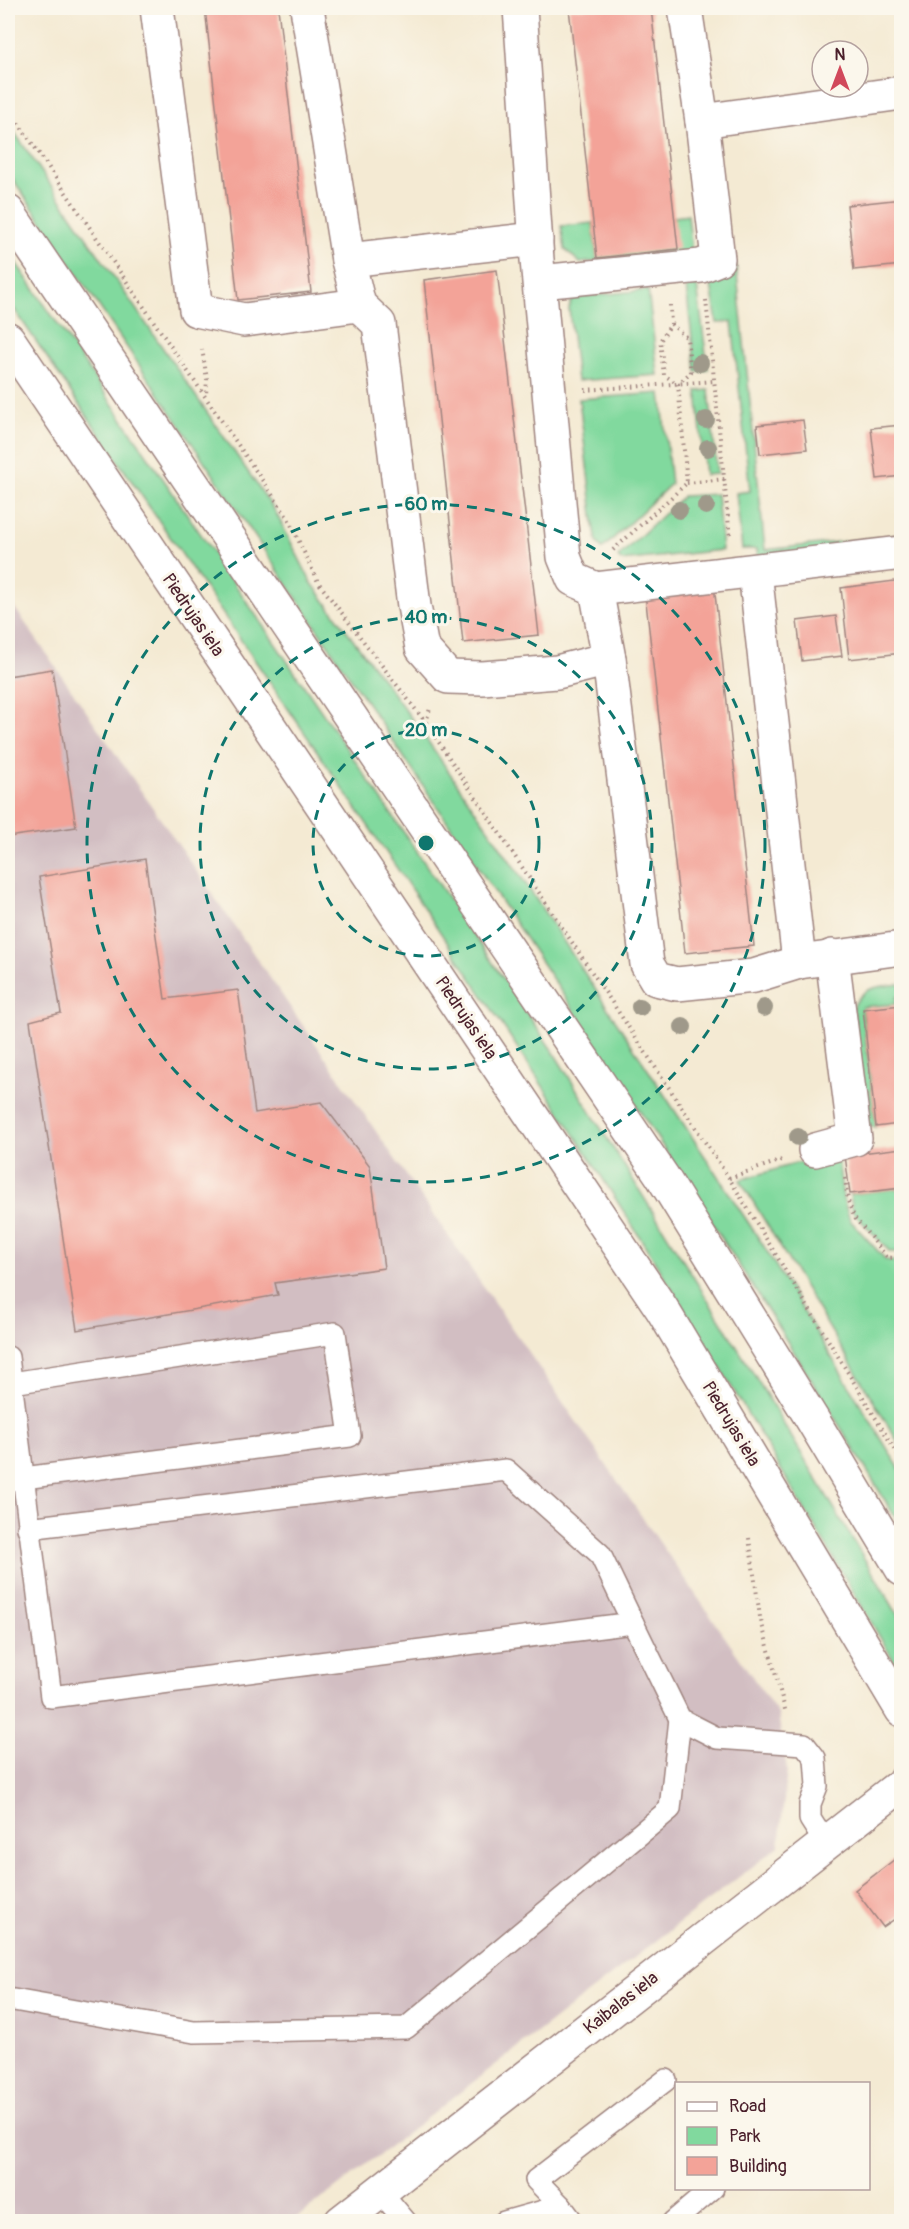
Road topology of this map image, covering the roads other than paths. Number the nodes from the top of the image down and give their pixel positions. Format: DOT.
graph roads {
  1 [pos="157,8"];
  2 [pos="308,8"];
  3 [pos="520,8"];
  4 [pos="685,8"];
  5 [pos="902,93"];
  6 [pos="702,121"];
  7 [pos="8,212"];
  8 [pos="536,239"];
  9 [pos="348,260"];
  10 [pos="540,282"];
  11 [pos="359,305"];
  12 [pos="8,339"];
  13 [pos="902,553"];
  14 [pos="745,572"];
  15 [pos="604,588"];
  16 [pos="609,658"];
  17 [pos="902,948"];
  18 [pos="832,956"];
  19 [pos="799,962"];
  20 [pos="828,1146"];
  21 [pos="8,1357"];
  22 [pos="12,1383"];
  23 [pos="16,1479"];
  24 [pos="28,1528"];
  25 [pos="902,1569"];
  26 [pos="633,1623"];
  27 [pos="902,1710"];
  28 [pos="680,1719"];
  29 [pos="902,1784"];
  30 [pos="826,1844"];
  31 [pos="8,1999"];
  32 [pos="666,2080"];
  33 [pos="712,2190"];
  34 [pos="380,2191"];
  35 [pos="567,2214"];
  36 [pos="505,2221"];
  37 [pos="341,2222"];
  38 [pos="406,2222"];
  39 [pos="673,2222"];
  1 -- 11 [label="street"];
  2 -- 9 [label="street"];
  3 -- 8 [label="street"];
  4 -- 6 [label="street"];
  5 -- 6 [label="street"];
  6 -- 10 [label="street"];
  7 -- 25 [label="street"];
  8 -- 9 [label="street"];
  8 -- 10 [label="street"];
  9 -- 11 [label="street"];
  10 -- 15 [label="street"];
  11 -- 16 [label="street"];
  12 -- 27 [label="street, Piedrujas iela"];
  13 -- 14 [label="street"];
  14 -- 15 [label="street"];
  14 -- 19 [label="street"];
  15 -- 16 [label="street"];
  16 -- 19 [label="street"];
  17 -- 18 [label="street"];
  18 -- 19 [label="street"];
  18 -- 20 [label="street"];
  21 -- 22 [label="lane"];
  22 -- 23 [label="lane"];
  22 -- 23 [label="lane"];
  23 -- 24 [label="lane"];
  24 -- 26 [label="lane"];
  24 -- 26 [label="lane"];
  26 -- 28 [label="lane"];
  28 -- 30 [label="lane"];
  28 -- 31 [label="lane"];
  29 -- 30 [label="street, Kaibalas iela"];
  30 -- 34 [label="street, Kaibalas iela"];
  32 -- 35 [label="lane"];
  33 -- 39 [label="lane"];
  34 -- 37 [label="street, Kaibalas iela"];
  34 -- 38 [label="lane"];
  35 -- 36 [label="lane"];
}
